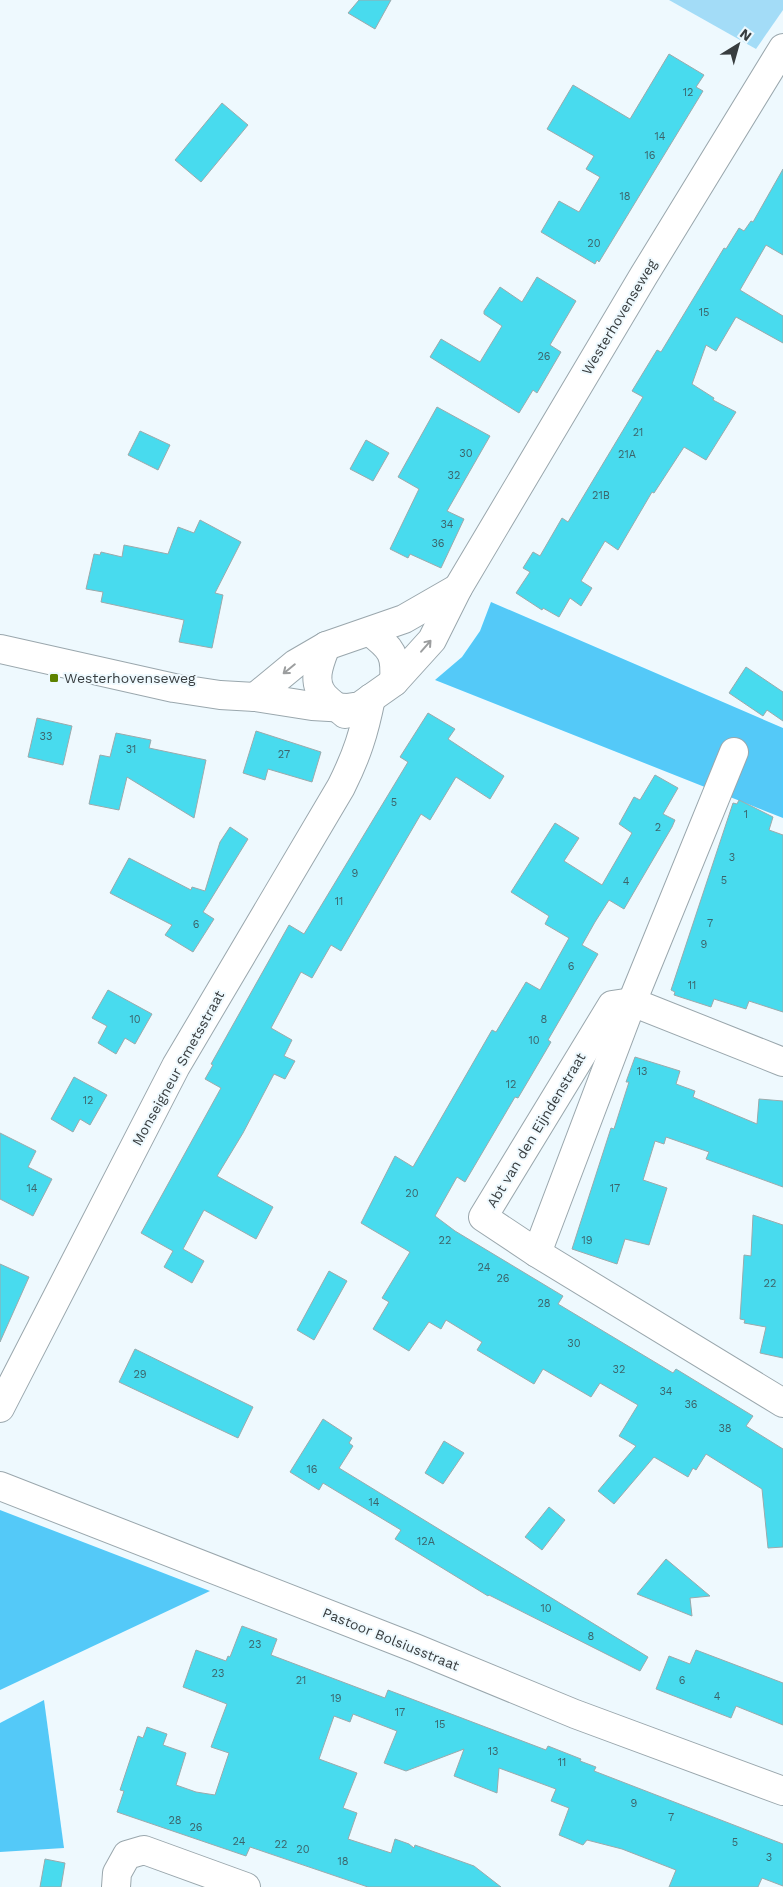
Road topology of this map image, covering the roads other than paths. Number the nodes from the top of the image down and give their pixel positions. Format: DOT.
graph roads {
  1 [pos="783,48"];
  2 [pos="458,588"];
  3 [pos="370,632"];
  4 [pos="326,646"];
  5 [pos="0,649"];
  6 [pos="394,682"];
  7 [pos="255,697"];
  8 [pos="371,698"];
  9 [pos="339,708"];
  10 [pos="364,733"];
  11 [pos="734,752"];
  12 [pos="632,1002"];
  13 [pos="783,1062"];
  14 [pos="537,1253"];
  15 [pos="783,1403"];
  16 [pos="0,1408"];
  17 [pos="0,1486"];
  18 [pos="783,1791"];
  19 [pos="238,1886"];
  20 [pos="116,1887"];
  1 -- 2 [label="street, Westerhovenseweg"];
  2 -- 3 [label="street, Westerhovenseweg"];
  6 -- 2 [label="street, Westerhovenseweg, one-way"];
  3 -- 4 [label="street, Westerhovenseweg"];
  3 -- 6 [label="street"];
  4 -- 7 [label="street, Westerhovenseweg, one-way"];
  4 -- 9 [label="street"];
  5 -- 7 [label="street, Westerhovenseweg"];
  6 -- 8 [label="street, Westerhovenseweg"];
  7 -- 9 [label="street, Westerhovenseweg"];
  8 -- 9 [label="street, Westerhovenseweg"];
  8 -- 10 [label="street, Monseigneur Smetsstraat"];
  9 -- 10 [label="street"];
  10 -- 16 [label="street, Monseigneur Smetsstraat"];
  11 -- 12 [label="street"];
  12 -- 13 [label="street"];
  12 -- 14 [label="street"];
  12 -- 14 [label="street, Abt van den Eijndenstraat"];
  14 -- 15 [label="street, Abt van den Eijndenstraat"];
  17 -- 18 [label="street, Pastoor Bolsiusstraat"];
  19 -- 20 [label="street"];
}
